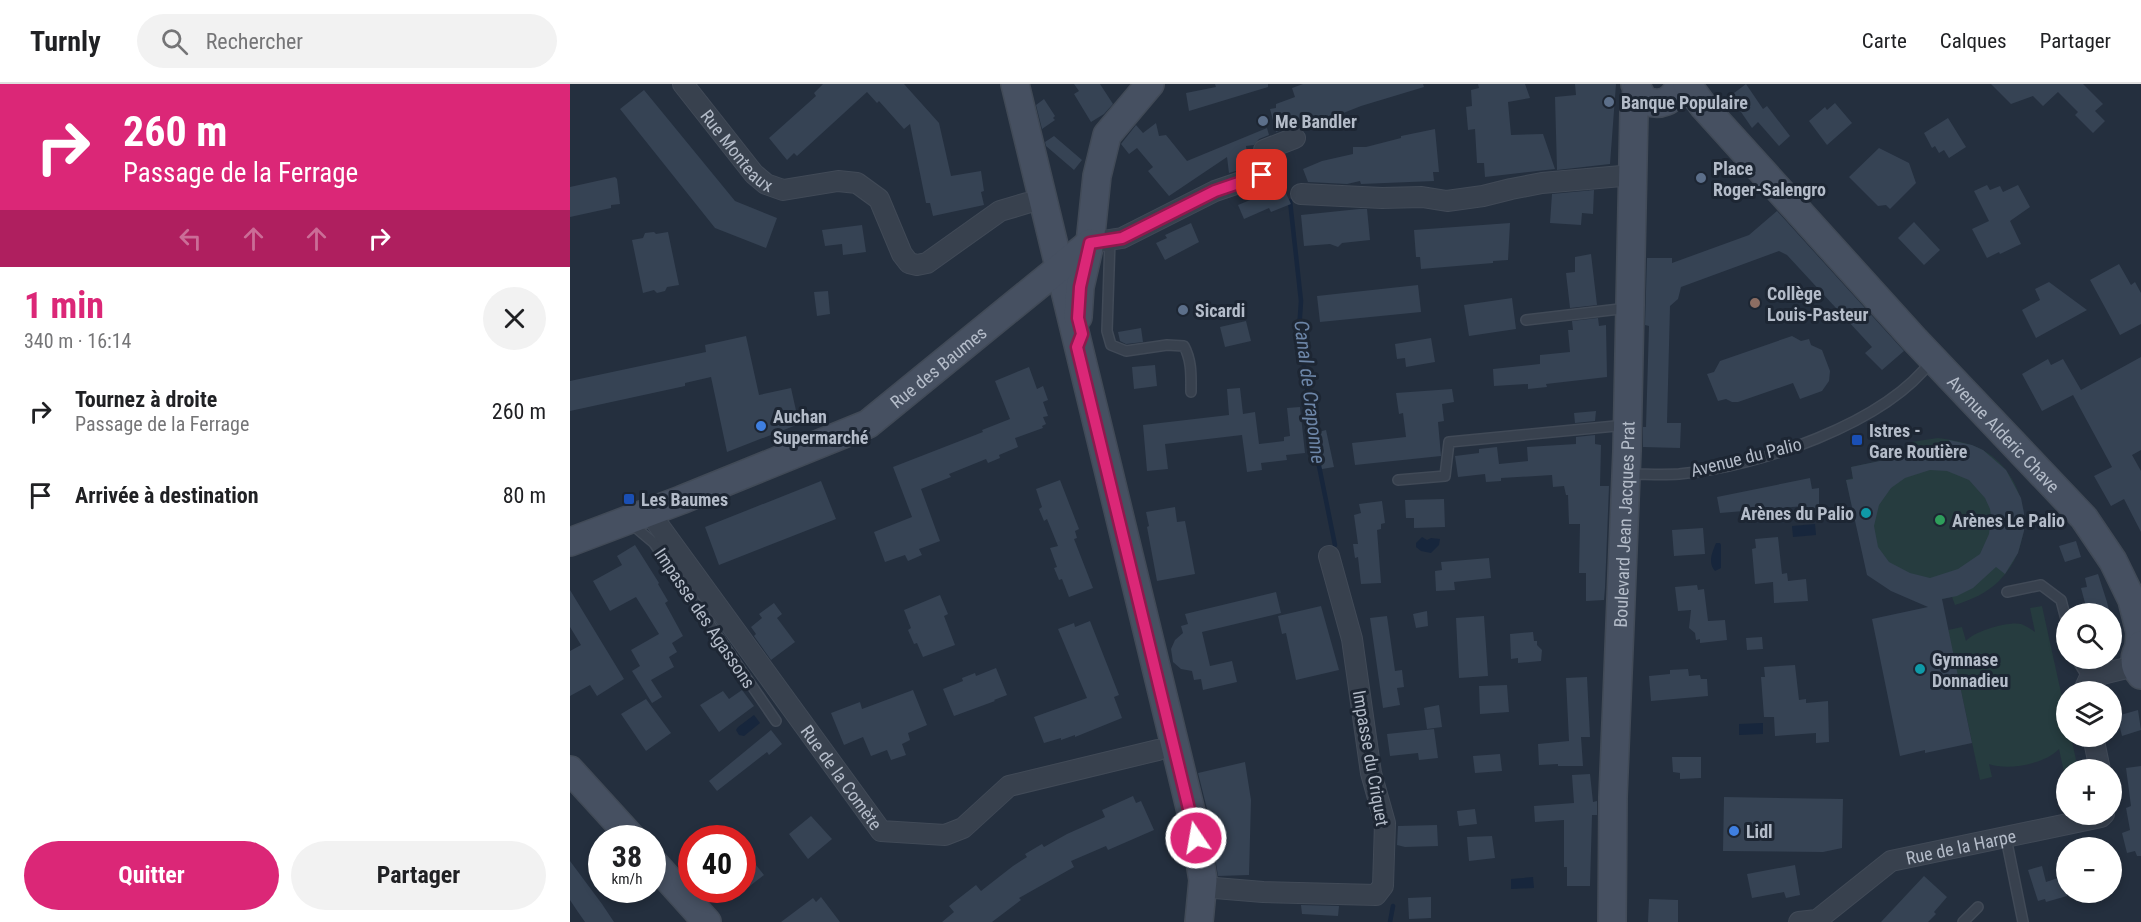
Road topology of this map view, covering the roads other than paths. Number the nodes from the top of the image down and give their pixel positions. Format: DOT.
graph roads {
  1 [pos="683,84"];
  2 [pos="1000,84"];
  3 [pos="1015,84"];
  4 [pos="1150,84"];
  5 [pos="1660,91"];
  6 [pos="1295,138"];
  7 [pos="1633,175"];
  8 [pos="1301,194"];
  9 [pos="1027,202"];
  10 [pos="1100,242"];
  11 [pos="1052,275"];
  12 [pos="1630,308"];
  13 [pos="1526,321"];
  14 [pos="1077,347"];
  15 [pos="1934,373"];
  16 [pos="1191,392"];
  17 [pos="1628,425"];
  18 [pos="1626,474"];
  19 [pos="1398,480"];
  20 [pos="638,517"];
  21 [pos="570,542"];
  22 [pos="1329,556"];
  23 [pos="2007,592"];
  24 [pos="2062,603"];
  25 [pos="2137,606"];
  26 [pos="2139,658"];
  27 [pos="2093,681"];
  28 [pos="776,721"];
  29 [pos="1158,750"];
  30 [pos="570,770"];
  31 [pos="620,825"];
  32 [pos="2065,825"];
  33 [pos="2006,838"];
  34 [pos="666,877"];
  35 [pos="1203,887"];
  36 [pos="1978,906"];
  37 [pos="707,922"];
  38 [pos="1181,922"];
  39 [pos="1199,922"];
  40 [pos="1612,922"];
  41 [pos="1799,922"];
  42 [pos="1963,922"];
  43 [pos="2023,922"];
  1 -- 9 [label="street, Rue Monteaux"];
  2 -- 9 [label="street"];
  3 -- 11 [label="street"];
  4 -- 10 [label="street"];
  5 -- 7 [label="street, Boulevard Jean Jacques Prat"];
  5 -- 15 [label="street, Avenue Alderic Chave"];
  6 -- 10 [label="street"];
  7 -- 8 [label="street"];
  7 -- 12 [label="street, Boulevard Jean Jacques Prat"];
  9 -- 11 [label="street"];
  10 -- 11 [label="street, Rue des Baumes"];
  10 -- 14 [label="street"];
  10 -- 16 [label="lane"];
  11 -- 14 [label="street"];
  11 -- 20 [label="street, Rue des Baumes"];
  11 -- 29 [label="street"];
  12 -- 13 [label="lane"];
  12 -- 17 [label="street, Boulevard Jean Jacques Prat"];
  14 -- 35 [label="street"];
  15 -- 18 [label="lane, Avenue du Palio"];
  15 -- 25 [label="street, Avenue Alderic Chave"];
  17 -- 18 [label="street, Boulevard Jean Jacques Prat"];
  17 -- 19 [label="lane"];
  18 -- 40 [label="street, Boulevard Jean Jacques Prat"];
  20 -- 21 [label="street, Rue des Baumes"];
  20 -- 28 [label="lane, Impasse des Agassons"];
  20 -- 29 [label="street, Rue de la Comète"];
  22 -- 35 [label="street, Impasse du Criquet"];
  23 -- 24 [label="lane"];
  25 -- 26 [label="street, Avenue Alderic Chave"];
  26 -- 27 [label="street"];
  29 -- 38 [label="street"];
  30 -- 31 [label="street"];
  32 -- 33 [label="street, Rue de la Harpe"];
  33 -- 41 [label="street, Rue de la Harpe"];
  33 -- 43 [label="lane"];
  34 -- 37 [label="street"];
  35 -- 39 [label="street"];
  36 -- 42 [label="lane"];
}
